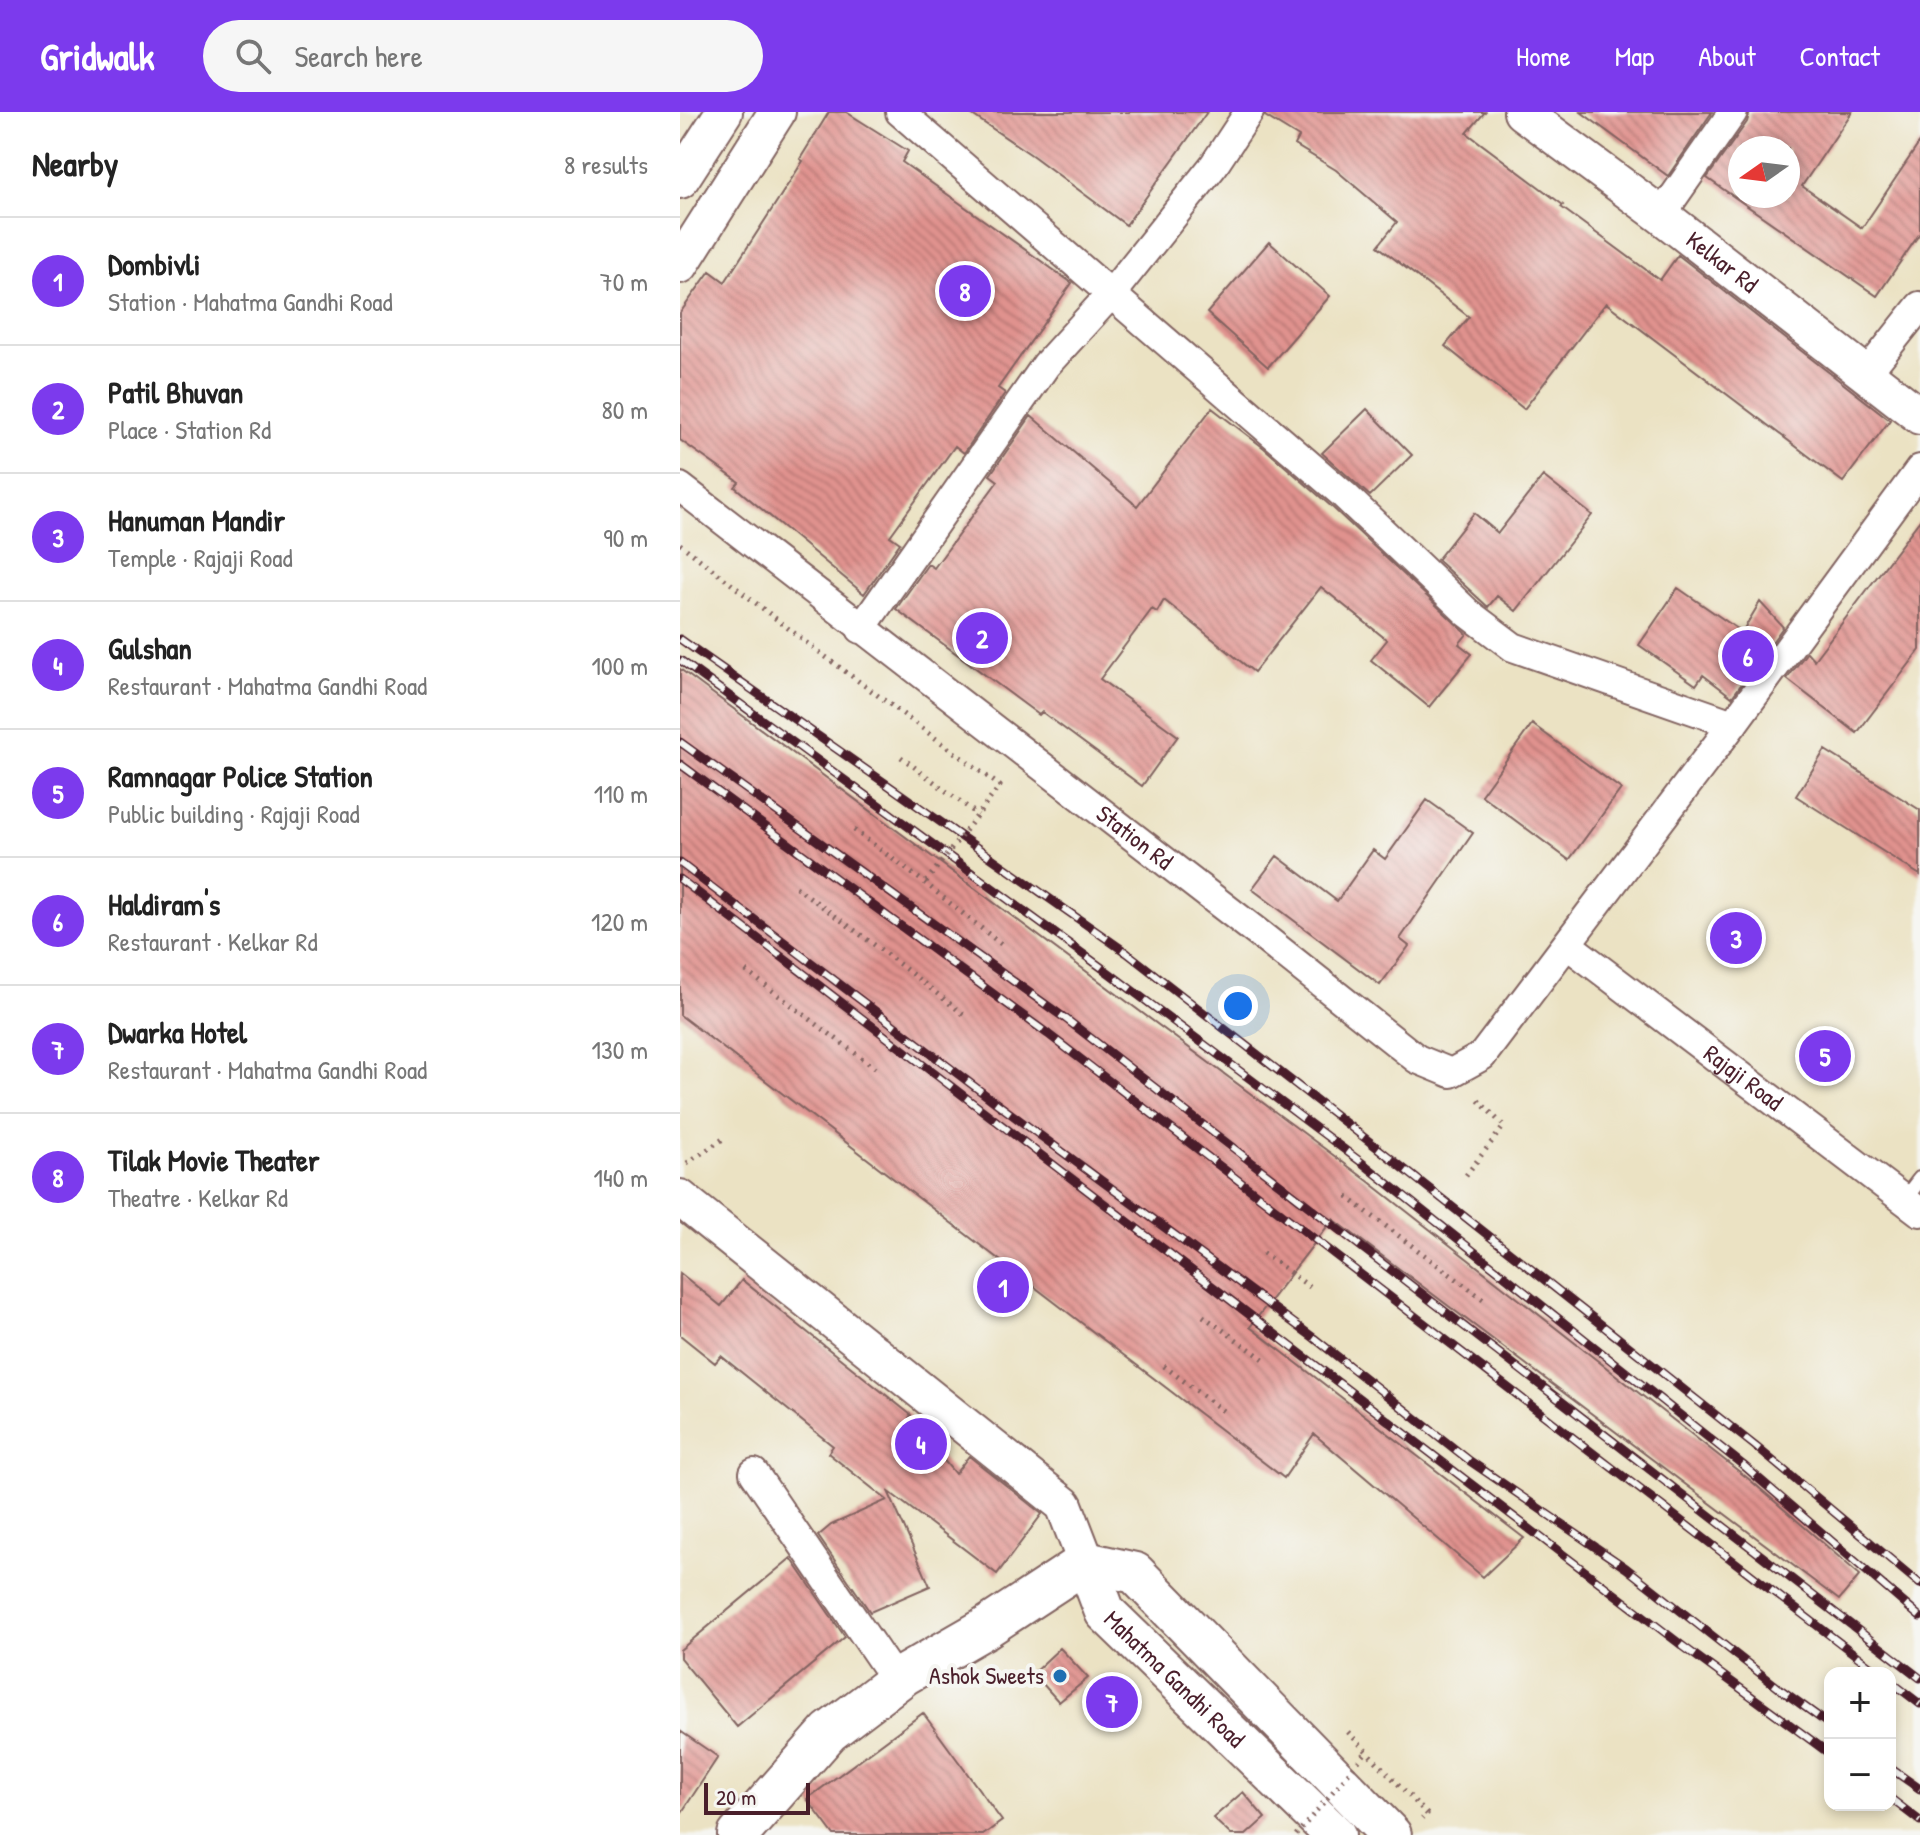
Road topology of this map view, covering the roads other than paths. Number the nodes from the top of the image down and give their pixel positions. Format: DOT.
graph roads {
  1 [pos="724,112"];
  2 [pos="777,112"];
  3 [pos="900,112"];
  4 [pos="1249,112"];
  5 [pos="1522,112"];
  6 [pos="1733,112"];
  7 [pos="680,180"];
  8 [pos="1661,215"];
  9 [pos="680,265"];
  10 [pos="1111,294"];
  11 [pos="1920,306"];
  12 [pos="1866,374"];
  13 [pos="1920,416"];
  14 [pos="1920,469"];
  15 [pos="680,487"];
  16 [pos="861,629"];
  17 [pos="1733,724"];
  18 [pos="1568,945"];
  19 [pos="1915,1197"];
  20 [pos="680,1198"];
  21 [pos="754,1473"];
  22 [pos="1086,1562"];
  23 [pos="896,1681"];
  24 [pos="738,1835"];
  25 [pos="1335,1835"];
  26 [pos="1391,1835"];
  1 -- 7 [label="street"];
  2 -- 9 [label="street"];
  3 -- 10 [label="street"];
  4 -- 10 [label="street"];
  5 -- 8 [label="street, Kelkar Rd"];
  6 -- 8 [label="street"];
  8 -- 12 [label="street, Kelkar Rd"];
  10 -- 16 [label="street"];
  10 -- 17 [label="street"];
  11 -- 12 [label="street"];
  12 -- 13 [label="street, Kelkar Rd"];
  14 -- 17 [label="street"];
  15 -- 16 [label="street, Station Rd"];
  16 -- 18 [label="street, Station Rd"];
  17 -- 18 [label="street"];
  18 -- 19 [label="street, Rajaji Road"];
  20 -- 22 [label="street, Mahatma Gandhi Road"];
  21 -- 23 [label="street"];
  22 -- 23 [label="main road"];
  22 -- 25 [label="main road, Mahatma Gandhi Road"];
  22 -- 26 [label="main road"];
  23 -- 24 [label="main road"];
}
